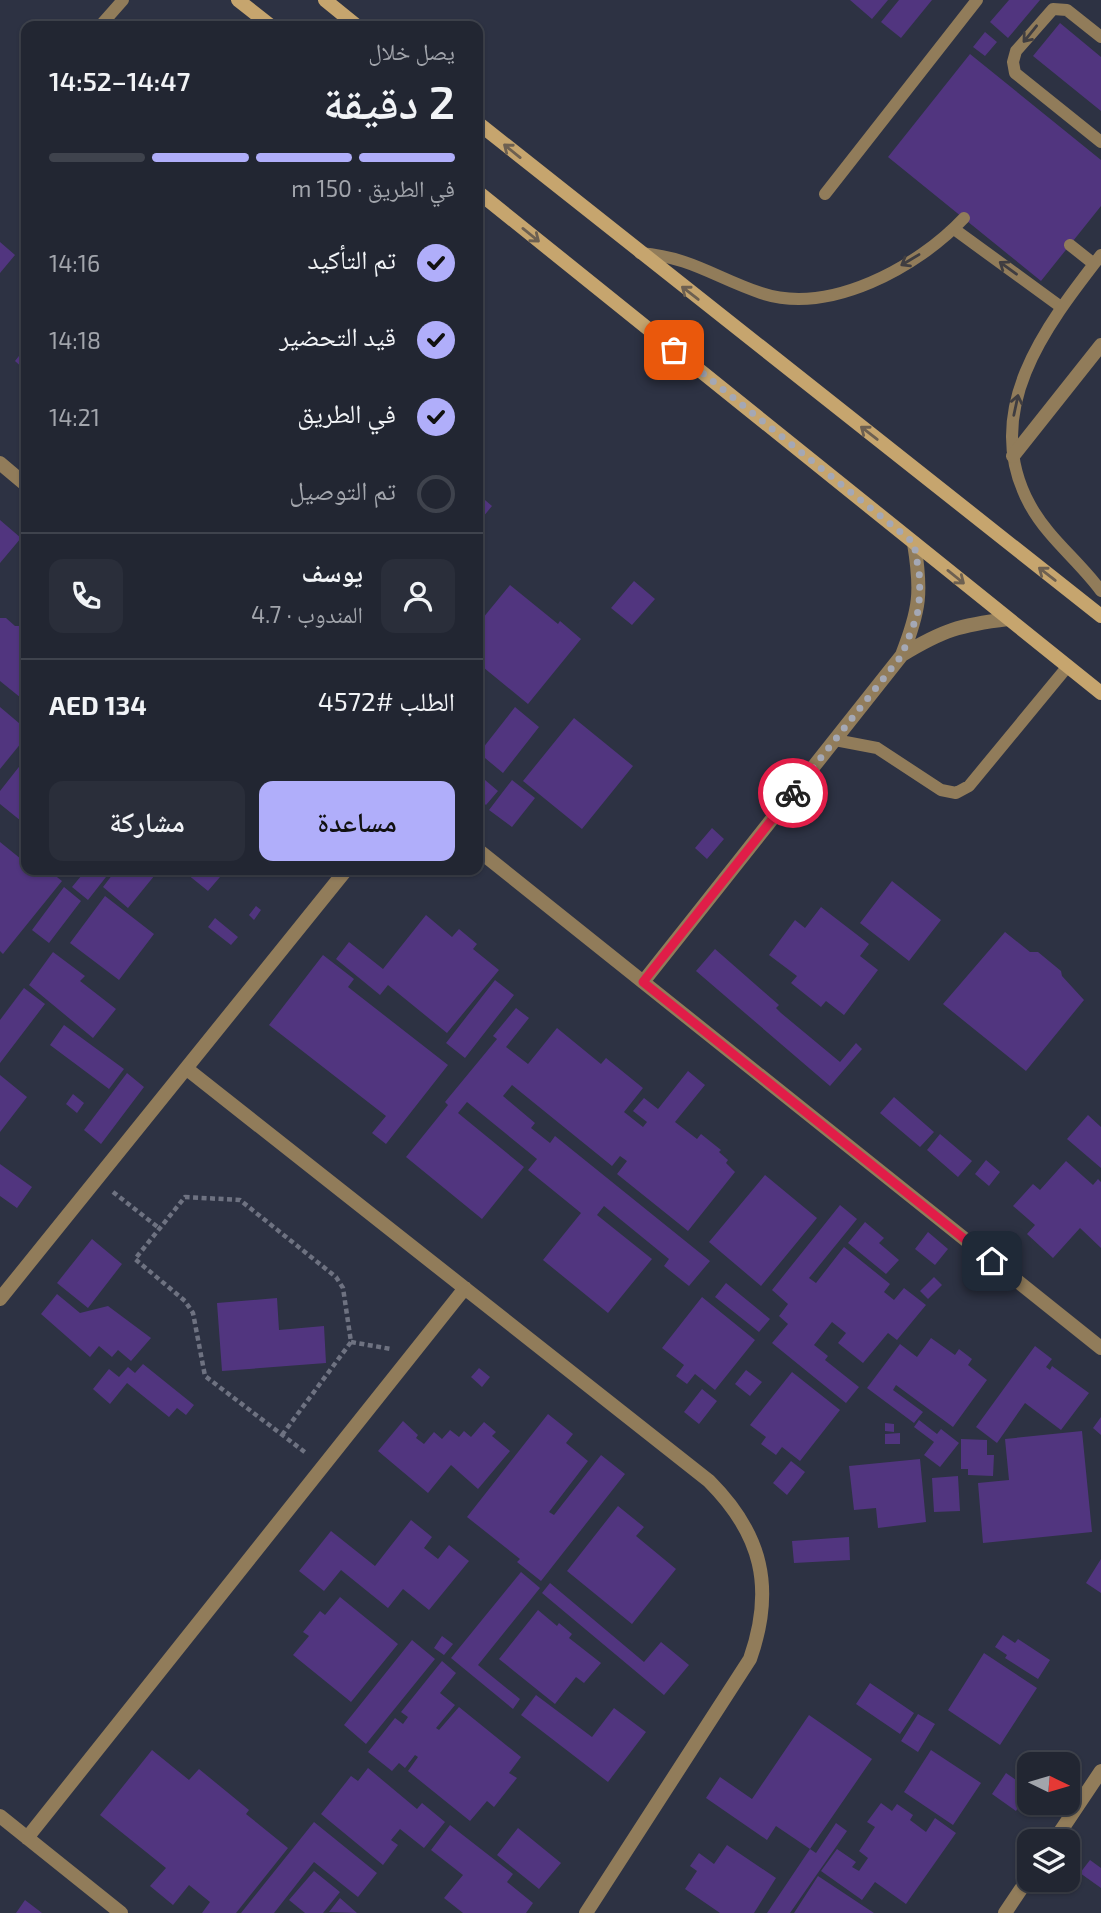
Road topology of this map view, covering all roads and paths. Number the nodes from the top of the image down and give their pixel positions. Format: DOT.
graph roads {
  1 [pos="123,0"];
  2 [pos="238,0"];
  3 [pos="325,0"];
  4 [pos="976,0"];
  5 [pos="104,21"];
  6 [pos="265,21"];
  7 [pos="351,21"];
  8 [pos="1101,37"];
  9 [pos="1052,103"];
  10 [pos="1044,114"];
  11 [pos="483,127"];
  12 [pos="1101,142"];
  13 [pos="824,194"];
  14 [pos="483,196"];
  15 [pos="964,218"];
  16 [pos="954,229"];
  17 [pos="1070,245"];
  18 [pos="640,253"];
  19 [pos="1097,260"];
  20 [pos="1061,307"];
  21 [pos="1101,345"];
  22 [pos="1013,456"];
  23 [pos="0,463"];
  24 [pos="21,481"];
  25 [pos="914,543"];
  26 [pos="1101,591"];
  27 [pos="1101,616"];
  28 [pos="1008,619"];
  29 [pos="902,655"];
  30 [pos="1068,666"];
  31 [pos="1101,693"];
  32 [pos="835,740"];
  33 [pos="483,854"];
  34 [pos="342,875"];
  35 [pos="643,982"];
  36 [pos="187,1069"];
  37 [pos="96,1179"];
  38 [pos="159,1228"];
  39 [pos="465,1288"];
  40 [pos="0,1299"];
  41 [pos="351,1342"];
  42 [pos="1101,1348"];
  43 [pos="414,1353"];
  44 [pos="282,1435"];
  45 [pos="323,1467"];
  46 [pos="1101,1771"];
  47 [pos="0,1816"];
  48 [pos="1062,1829"];
  49 [pos="27,1838"];
  50 [pos="1019,1892"];
  51 [pos="121,1913"];
  52 [pos="586,1913"];
  53 [pos="1005,1913"];
  1 -- 5 [label="lane"];
  2 -- 6 [label="main road"];
  3 -- 7 [label="main road"];
  4 -- 13 [label="lane"];
  8 -- 9 [label="lane, one-way"];
  9 -- 10 [label="lane"];
  9 -- 12 [label="lane"];
  18 -- 11 [label="main road, one-way"];
  14 -- 25 [label="main road, one-way"];
  15 -- 16 [label="lane"];
  16 -- 18 [label="lane, one-way"];
  20 -- 16 [label="lane, one-way"];
  17 -- 19 [label="lane"];
  27 -- 18 [label="main road, one-way"];
  19 -- 20 [label="lane"];
  22 -- 20 [label="lane, one-way"];
  21 -- 22 [label="street"];
  22 -- 26 [label="lane"];
  23 -- 24 [label="street"];
  25 -- 28 [label="main road, one-way"];
  25 -- 29 [label="street"];
  28 -- 29 [label="street"];
  28 -- 30 [label="main road"];
  29 -- 32 [label="street"];
  30 -- 31 [label="main road"];
  30 -- 32 [label="lane"];
  32 -- 35 [label="street"];
  33 -- 35 [label="street"];
  34 -- 36 [label="street"];
  35 -- 42 [label="street"];
  36 -- 37 [label="street"];
  36 -- 39 [label="street"];
  37 -- 38 [label="path"];
  37 -- 40 [label="street"];
  38 -- 41 [label="path"];
  38 -- 44 [label="path"];
  39 -- 43 [label="street"];
  39 -- 52 [label="street"];
  41 -- 43 [label="path"];
  41 -- 44 [label="path"];
  43 -- 45 [label="street"];
  44 -- 45 [label="path"];
  45 -- 49 [label="street"];
  46 -- 48 [label="street"];
  47 -- 49 [label="street"];
  49 -- 51 [label="street"];
  50 -- 53 [label="street"];
}
